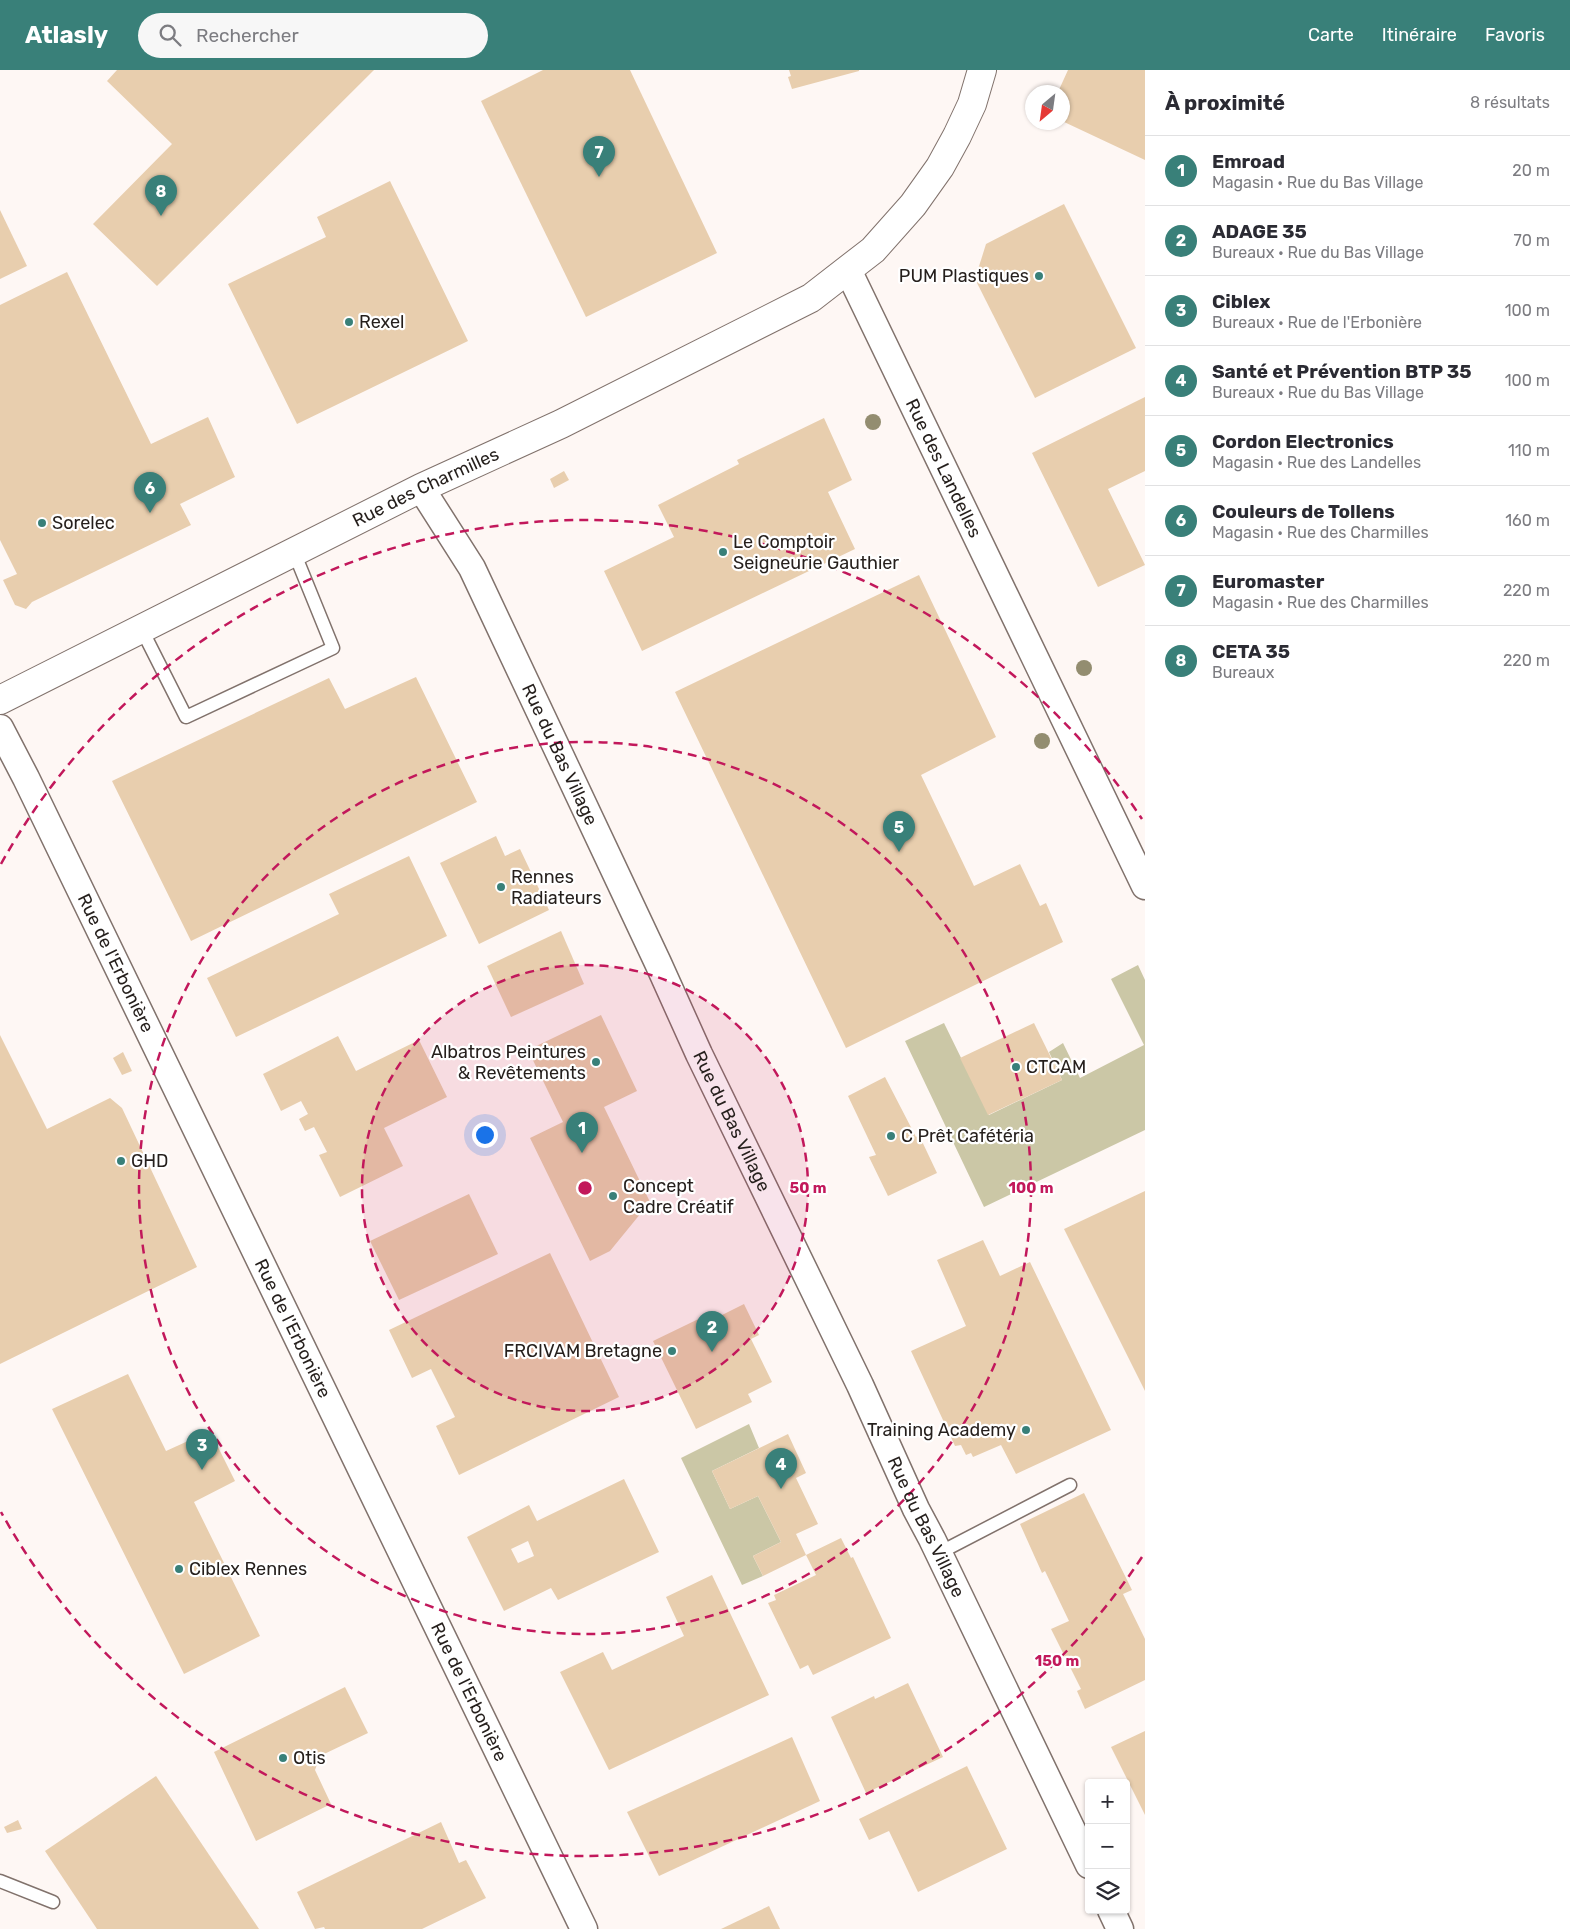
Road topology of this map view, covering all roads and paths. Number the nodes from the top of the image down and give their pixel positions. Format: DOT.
graph roads {
  1 [pos="982,70"];
  2 [pos="848,270"];
  3 [pos="422,488"];
  4 [pos="294,552"];
  5 [pos="141,628"];
  6 [pos="0,700"];
  7 [pos="0,728"];
  8 [pos="1145,886"];
  9 [pos="1070,1485"];
  10 [pos="939,1553"];
  11 [pos="1085,1857"];
  12 [pos="0,1881"];
  13 [pos="53,1902"];
  14 [pos="1113,1914"];
  15 [pos="584,1929"];
  16 [pos="1120,1929"];
  1 -- 2 [label="street"];
  2 -- 3 [label="street, Rue des Charmilles"];
  2 -- 8 [label="street, Rue des Landelles"];
  3 -- 4 [label="street, Rue des Charmilles"];
  3 -- 10 [label="street, Rue du Bas Village"];
  4 -- 5 [label="street, Rue des Charmilles"];
  4 -- 5 [label="lane"];
  5 -- 6 [label="street, Rue des Charmilles"];
  7 -- 15 [label="street, Rue de l'Erbonière"];
  9 -- 10 [label="lane"];
  10 -- 11 [label="street, Rue du Bas Village"];
  12 -- 13 [label="lane"];
  14 -- 16 [label="street"];
}
